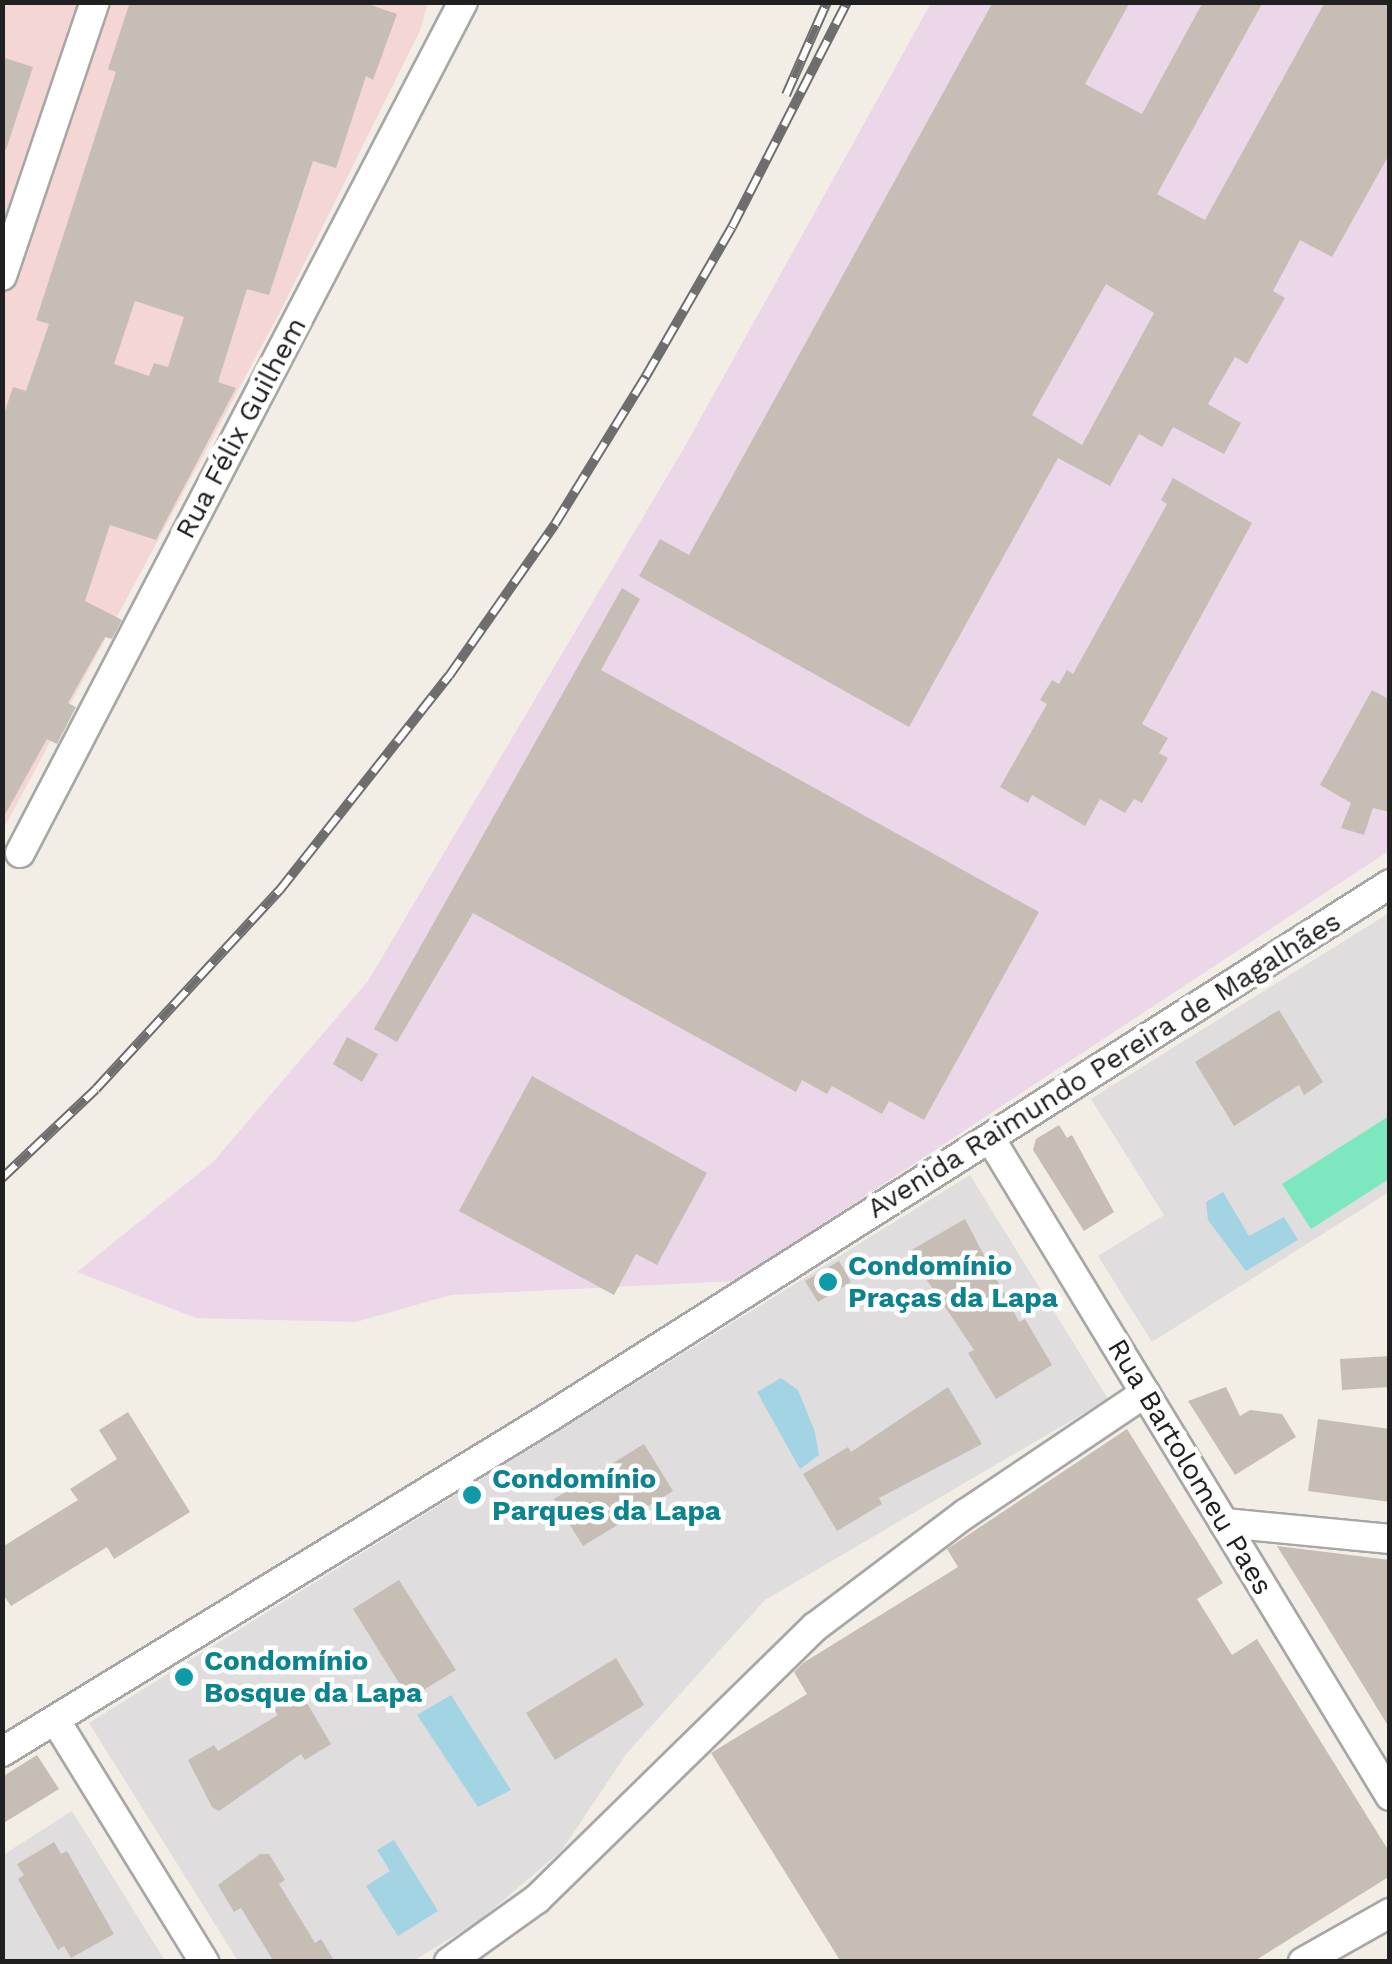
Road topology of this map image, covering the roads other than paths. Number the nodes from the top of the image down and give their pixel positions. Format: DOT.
graph roads {
  1 [pos="95,2"];
  2 [pos="463,2"];
  3 [pos="2,276"];
  4 [pos="20,852"];
  5 [pos="1390,884"];
  6 [pos="990,1138"];
  7 [pos="1145,1393"];
  8 [pos="1224,1523"];
  9 [pos="1390,1539"];
  10 [pos="56,1721"];
  11 [pos="2,1752"];
  12 [pos="1390,1796"];
  13 [pos="1390,1913"];
  14 [pos="204,1962"];
  15 [pos="450,1962"];
  16 [pos="1303,1962"];
  1 -- 3 [label="street"];
  2 -- 4 [label="street, Rua Félix Guilhem"];
  5 -- 6 [label="street, Avenida Raimundo Pereira de Magalhães"];
  6 -- 7 [label="street, Rua Bartolomeu Paes"];
  6 -- 10 [label="street, Avenida Raimundo Pereira de Magalhães"];
  7 -- 8 [label="street, Rua Bartolomeu Paes"];
  7 -- 15 [label="street"];
  8 -- 9 [label="street"];
  8 -- 12 [label="street, Rua Bartolomeu Paes"];
  10 -- 11 [label="street, Avenida Raimundo Pereira de Magalhães"];
  10 -- 14 [label="street"];
  13 -- 16 [label="street"];
}
